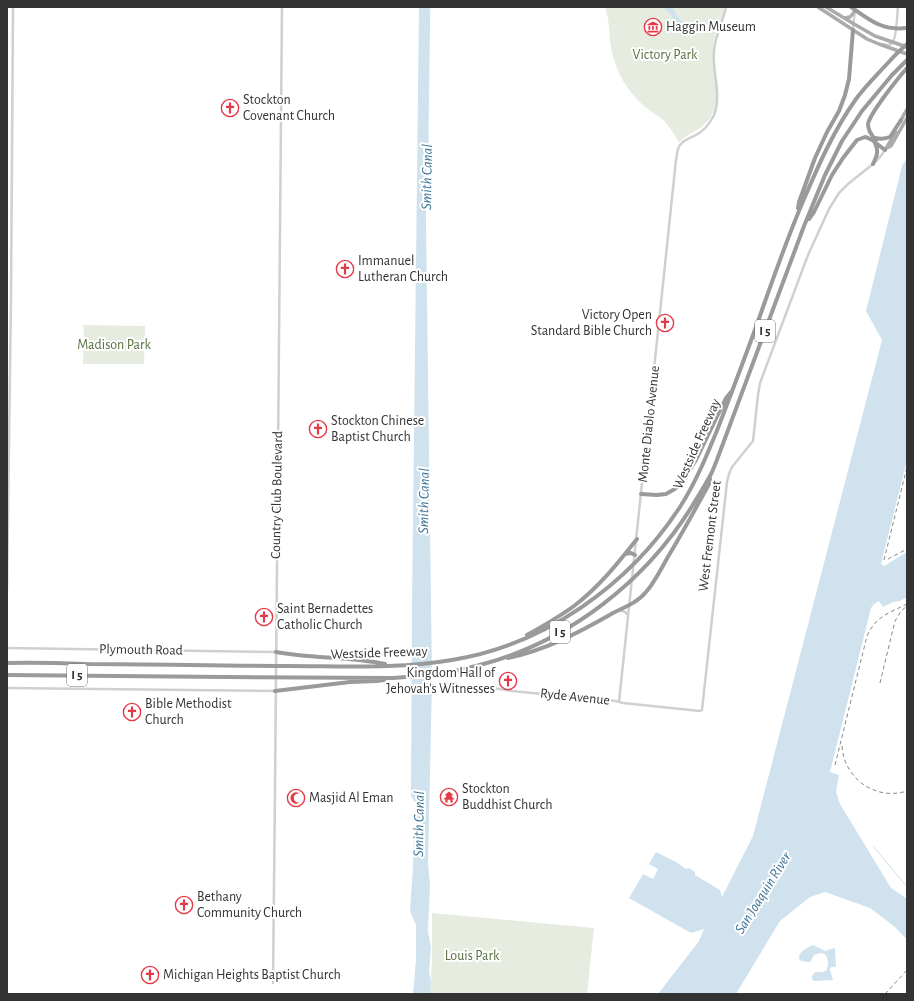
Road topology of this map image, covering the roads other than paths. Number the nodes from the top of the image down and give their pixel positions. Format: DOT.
graph roads {
  1 [pos="13,7"];
  2 [pos="282,7"];
  3 [pos="726,7"];
  4 [pos="818,7"];
  5 [pos="826,7"];
  6 [pos="851,7"];
  7 [pos="898,7"];
  8 [pos="855,9"];
  9 [pos="838,14"];
  10 [pos="843,17"];
  11 [pos="854,24"];
  12 [pos="907,28"];
  13 [pos="853,30"];
  14 [pos="893,42"];
  15 [pos="879,44"];
  16 [pos="907,44"];
  17 [pos="907,47"];
  18 [pos="907,54"];
  19 [pos="907,60"];
  20 [pos="907,68"];
  21 [pos="907,110"];
  22 [pos="907,117"];
  23 [pos="901,120"];
  24 [pos="871,135"];
  25 [pos="875,142"];
  26 [pos="886,149"];
  27 [pos="873,164"];
  28 [pos="797,213"];
  29 [pos="811,214"];
  30 [pos="733,390"];
  31 [pos="710,475"];
  32 [pos="641,494"];
  33 [pos="637,539"];
  34 [pos="625,554"];
  35 [pos="635,555"];
  36 [pos="7,590"];
  37 [pos="630,604"];
  38 [pos="618,610"];
  39 [pos="629,616"];
  40 [pos="517,642"];
  41 [pos="7,648"];
  42 [pos="276,652"];
  43 [pos="7,663"];
  44 [pos="488,663"];
  45 [pos="391,666"];
  46 [pos="7,674"];
  47 [pos="394,678"];
  48 [pos="7,688"];
  49 [pos="446,690"];
  50 [pos="275,691"];
  51 [pos="619,702"];
  52 [pos="702,708"];
  53 [pos="273,983"];
  1 -- 36 [label="street"];
  2 -- 42 [label="street, Country Club Boulevard"];
  3 -- 32 [label="street, Monte Diablo Avenue"];
  4 -- 9 [label="main road"];
  4 -- 13 [label="main road"];
  5 -- 9 [label="main road"];
  6 -- 12 [label="highway"];
  7 -- 14 [label="street"];
  8 -- 10 [label="main road"];
  8 -- 11 [label="street"];
  9 -- 10 [label="main road"];
  10 -- 11 [label="main road"];
  11 -- 13 [label="street"];
  11 -- 14 [label="main road"];
  13 -- 15 [label="main road"];
  13 -- 28 [label="highway"];
  14 -- 15 [label="street"];
  14 -- 17 [label="main road"];
  15 -- 18 [label="main road"];
  16 -- 28 [label="highway, Westside Freeway / I 5"];
  19 -- 29 [label="highway, Westside Freeway / I 5"];
  20 -- 24 [label="highway"];
  21 -- 22 [label="main road"];
  21 -- 23 [label="main road, West Fremont Street"];
  22 -- 26 [label="main road, West Fremont Street"];
  23 -- 24 [label="highway"];
  23 -- 26 [label="main road, West Fremont Street"];
  24 -- 26 [label="highway"];
  25 -- 26 [label="highway"];
  25 -- 27 [label="highway"];
  25 -- 29 [label="highway"];
  26 -- 27 [label="street, West Fremont Street"];
  27 -- 52 [label="street, West Fremont Street"];
  28 -- 30 [label="highway, Westside Freeway / I 5"];
  29 -- 31 [label="highway, Westside Freeway / I 5"];
  30 -- 32 [label="highway"];
  30 -- 40 [label="highway, Westside Freeway / I 5"];
  31 -- 37 [label="highway"];
  31 -- 44 [label="highway, Westside Freeway / I 5"];
  32 -- 33 [label="street, Monte Diablo Avenue"];
  33 -- 34 [label="highway"];
  33 -- 35 [label="street, Monte Diablo Avenue"];
  34 -- 35 [label="highway"];
  34 -- 40 [label="highway"];
  35 -- 37 [label="street, Monte Diablo Avenue"];
  37 -- 38 [label="highway"];
  37 -- 39 [label="street, Monte Diablo Avenue"];
  38 -- 39 [label="street"];
  38 -- 44 [label="highway"];
  39 -- 51 [label="street, Monte Diablo Avenue"];
  40 -- 45 [label="highway, Westside Freeway / I 5"];
  41 -- 42 [label="street, Plymouth Road"];
  42 -- 45 [label="highway"];
  42 -- 50 [label="street, Country Club Boulevard"];
  43 -- 45 [label="highway, Westside Freeway / I 5"];
  44 -- 47 [label="highway, Westside Freeway / I 5"];
  46 -- 47 [label="highway, Westside Freeway / I 5"];
  47 -- 50 [label="highway"];
  48 -- 50 [label="street"];
  49 -- 51 [label="street, Ryde Avenue"];
  50 -- 53 [label="street, Country Club Boulevard"];
  51 -- 52 [label="street, Ryde Avenue"];
}
